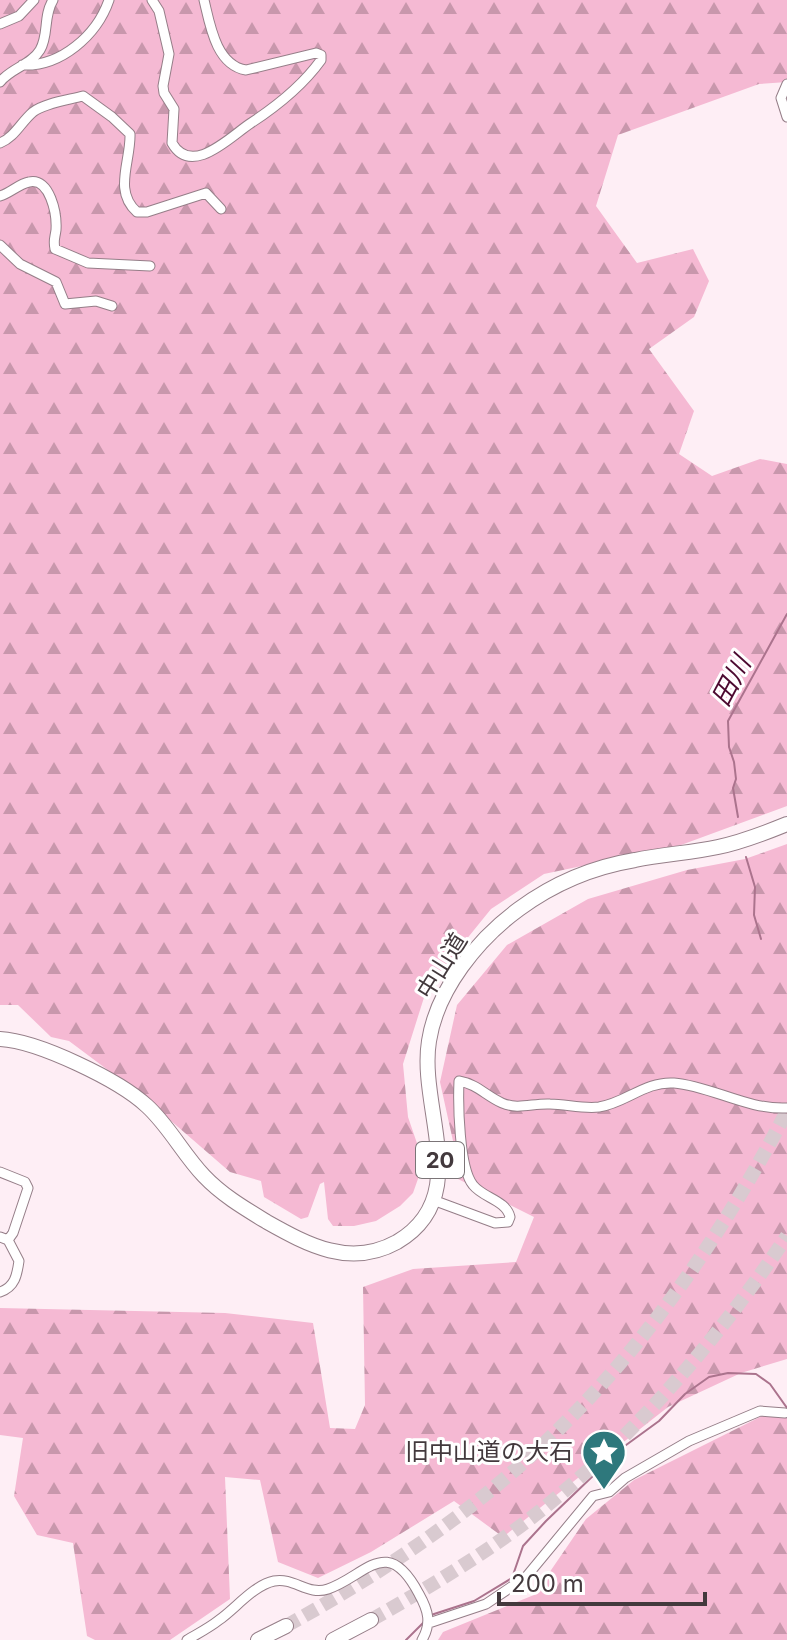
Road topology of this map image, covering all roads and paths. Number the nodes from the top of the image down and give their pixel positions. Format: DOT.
graph roads {
  1 [pos="34,0"];
  2 [pos="53,0"];
  3 [pos="109,0"];
  4 [pos="152,0"];
  5 [pos="204,0"];
  6 [pos="0,24"];
  7 [pos="22,65"];
  8 [pos="0,82"];
  9 [pos="787,84"];
  10 [pos="787,117"];
  11 [pos="0,143"];
  12 [pos="0,196"];
  13 [pos="221,209"];
  14 [pos="0,245"];
  15 [pos="150,266"];
  16 [pos="112,306"];
  17 [pos="787,824"];
  18 [pos="0,1039"];
  19 [pos="787,1108"];
  20 [pos="0,1173"];
  21 [pos="433,1200"];
  22 [pos="4,1239"];
  23 [pos="0,1292"];
  24 [pos="785,1413"];
  25 [pos="429,1619"];
  26 [pos="371,1620"];
  27 [pos="286,1626"];
  28 [pos="187,1640"];
  29 [pos="258,1640"];
  30 [pos="333,1640"];
  31 [pos="422,1640"];
  1 -- 6 [label="street"];
  2 -- 7 [label="street"];
  3 -- 7 [label="street"];
  4 -- 5 [label="street"];
  7 -- 8 [label="street"];
  9 -- 10 [label="street"];
  11 -- 13 [label="street"];
  12 -- 15 [label="street"];
  14 -- 16 [label="street"];
  17 -- 21 [label="highway, 中山道 / 20"];
  18 -- 21 [label="highway, 中山道 / 20"];
  19 -- 21 [label="street"];
  20 -- 22 [label="street"];
  22 -- 23 [label="street"];
  24 -- 25 [label="street"];
  25 -- 28 [label="street"];
  25 -- 31 [label="street"];
  26 -- 30 [label="highway"];
  27 -- 29 [label="highway"];
}
